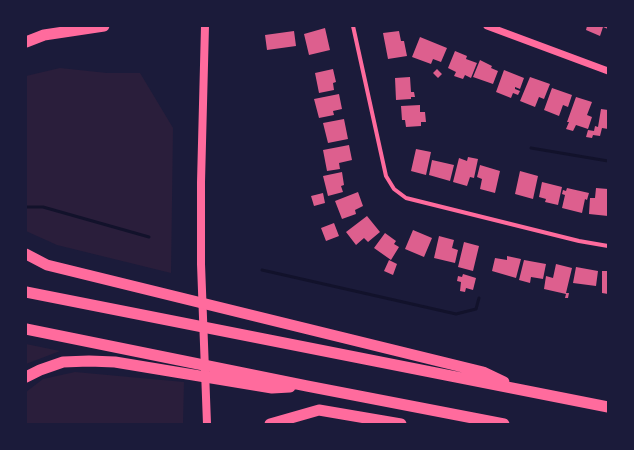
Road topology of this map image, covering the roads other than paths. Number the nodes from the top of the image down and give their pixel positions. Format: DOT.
graph roads {
  1 [pos="104,26"];
  2 [pos="204,26"];
  3 [pos="353,26"];
  4 [pos="487,26"];
  5 [pos="26,42"];
  6 [pos="608,71"];
  7 [pos="608,246"];
  8 [pos="26,254"];
  9 [pos="26,292"];
  10 [pos="26,329"];
  11 [pos="26,377"];
  12 [pos="307,386"];
  13 [pos="515,388"];
  14 [pos="608,407"];
  15 [pos="207,424"];
  16 [pos="270,424"];
  17 [pos="401,424"];
  18 [pos="504,424"];
  1 -- 5 [label="highway"];
  2 -- 15 [label="main road"];
  3 -- 7 [label="street"];
  4 -- 6 [label="street"];
  8 -- 13 [label="highway"];
  9 -- 13 [label="highway"];
  10 -- 12 [label="highway"];
  11 -- 12 [label="highway"];
  12 -- 18 [label="highway"];
  13 -- 14 [label="highway"];
  16 -- 17 [label="highway"];
}
